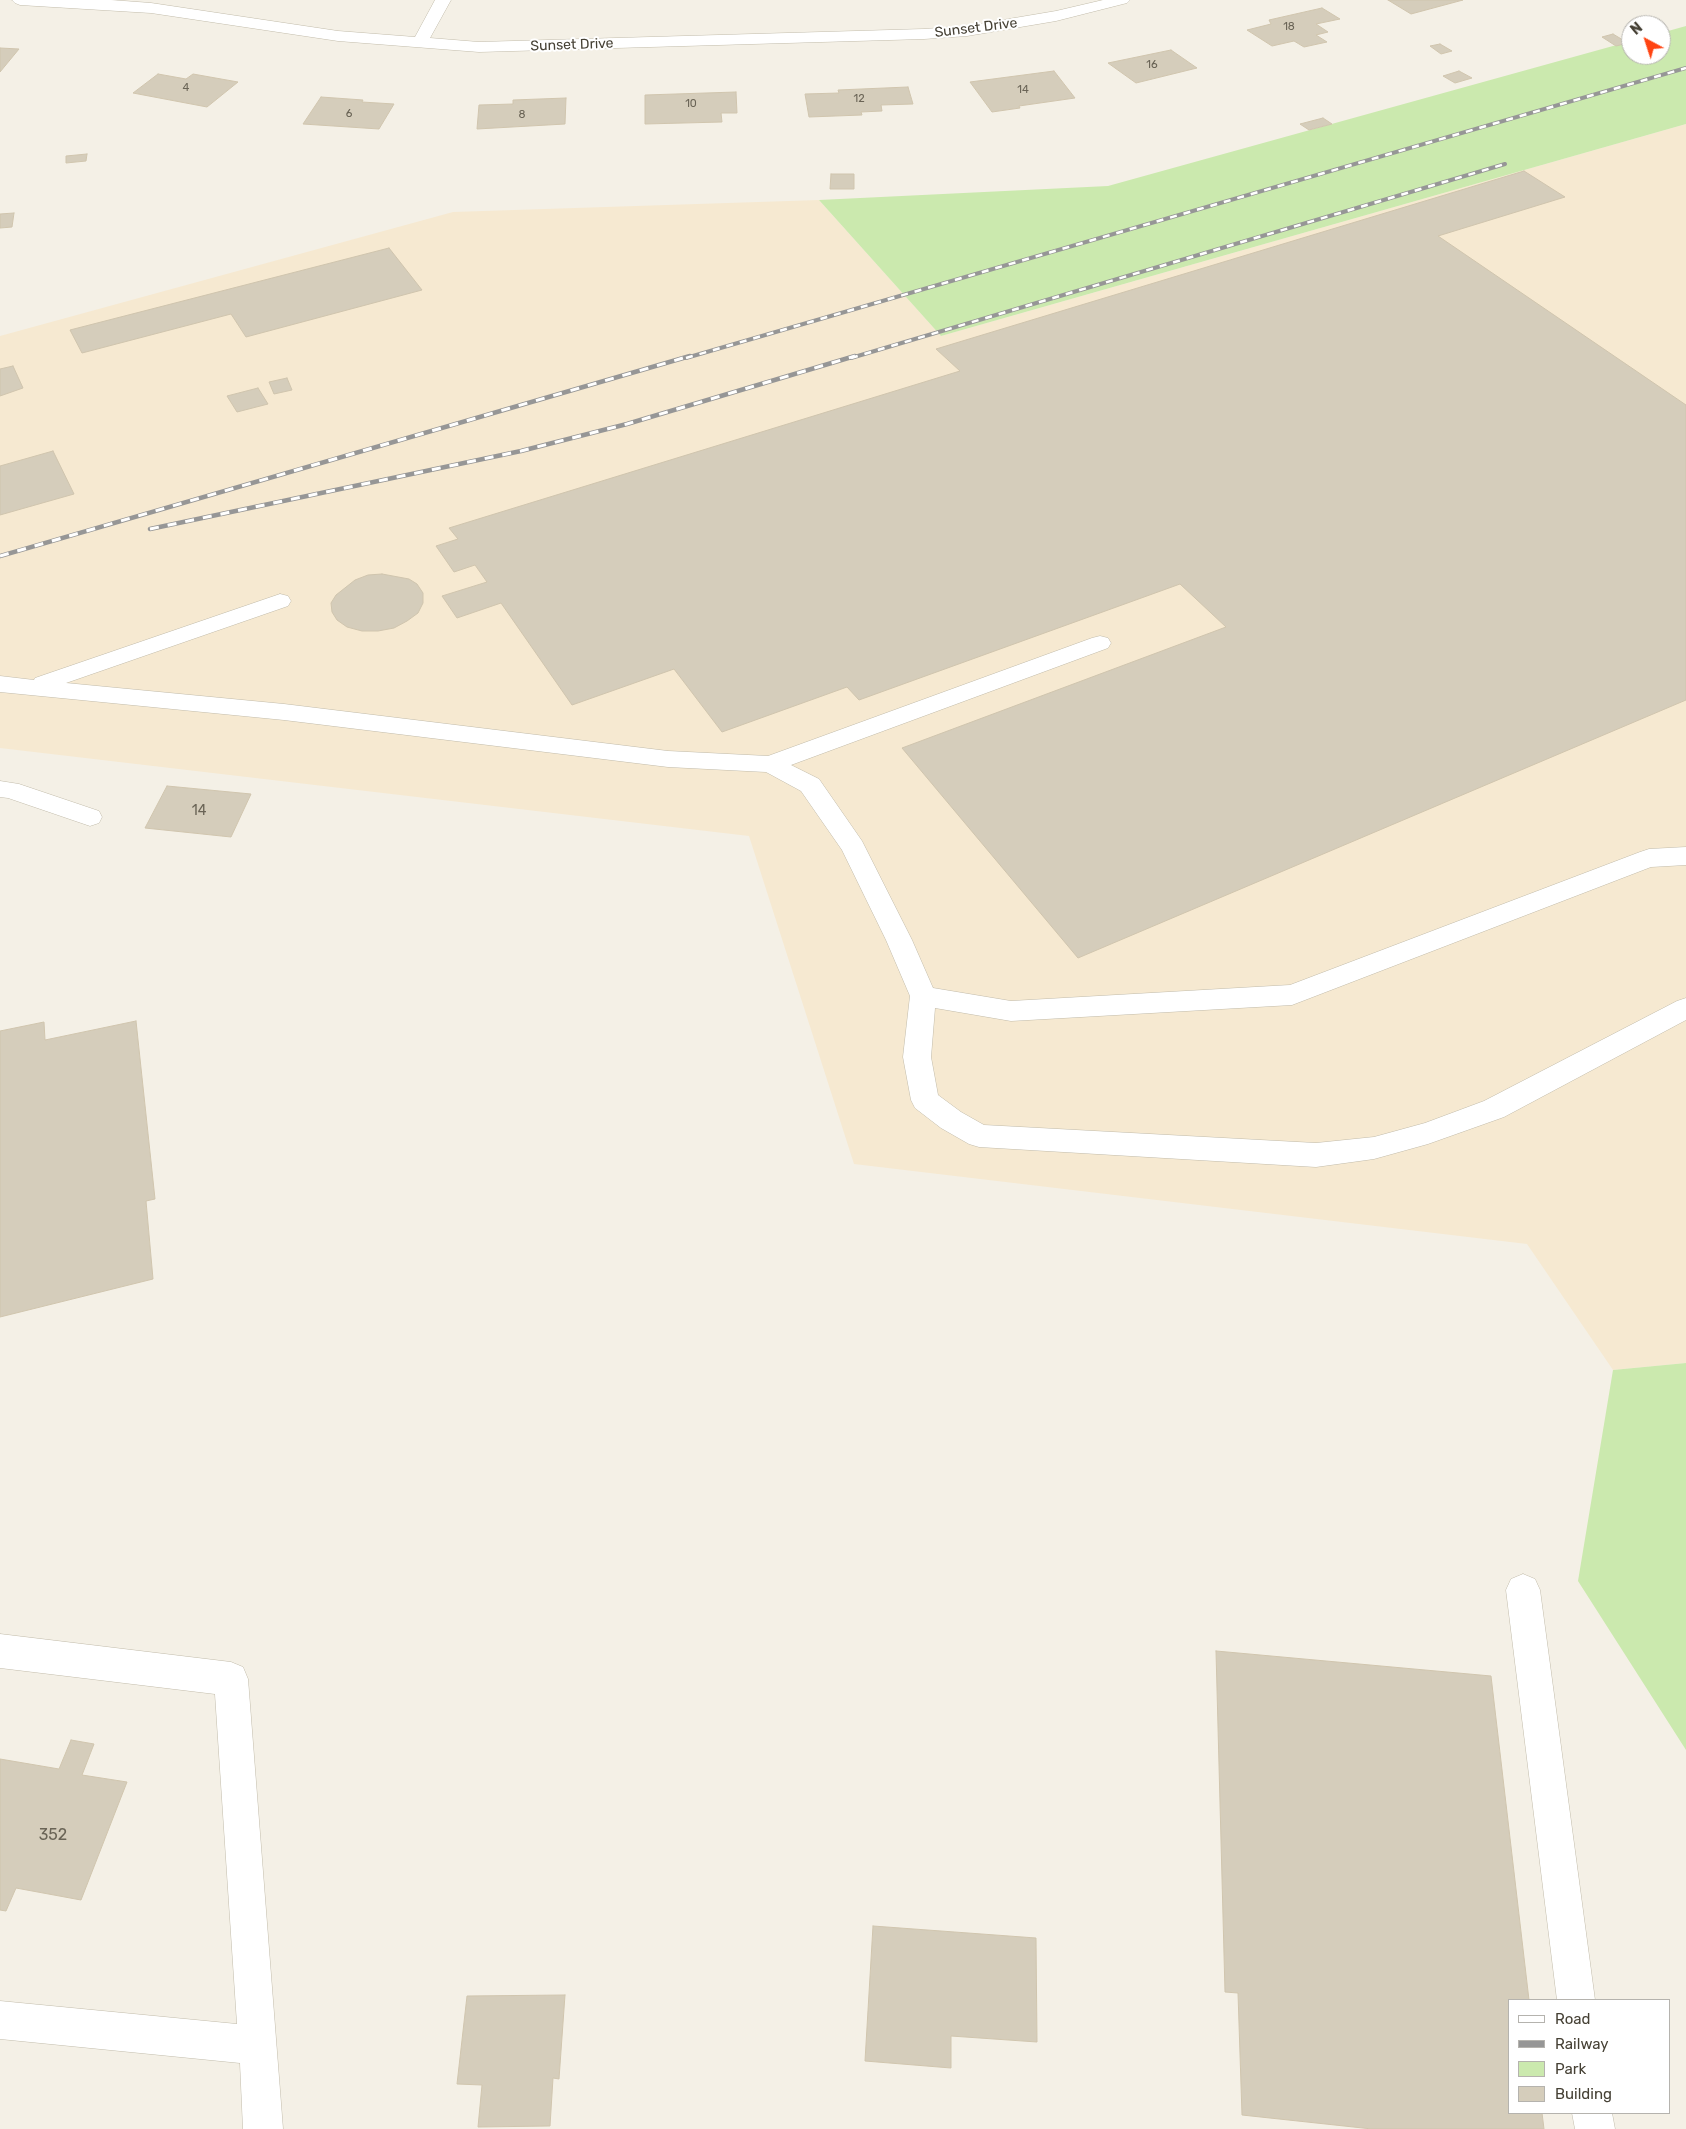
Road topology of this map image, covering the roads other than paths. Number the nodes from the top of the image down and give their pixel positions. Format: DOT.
graph roads {
  1 [pos="20,0"];
  2 [pos="443,0"];
  3 [pos="1122,0"];
  4 [pos="420,43"];
  5 [pos="280,601"];
  6 [pos="1100,643"];
  7 [pos="0,684"];
  8 [pos="34,686"];
  9 [pos="770,764"];
  10 [pos="0,789"];
  11 [pos="90,817"];
  12 [pos="1686,856"];
  13 [pos="922,996"];
  14 [pos="1686,1008"];
  15 [pos="1524,1590"];
  16 [pos="0,1651"];
  17 [pos="1576,1999"];
  18 [pos="0,2020"];
  19 [pos="258,2045"];
  20 [pos="1592,2114"];
  21 [pos="263,2129"];
  22 [pos="1595,2129"];
  1 -- 4 [label="street, Sunset Drive"];
  2 -- 4 [label="street"];
  3 -- 4 [label="street, Sunset Drive"];
  5 -- 8 [label="street"];
  6 -- 9 [label="street"];
  7 -- 8 [label="street"];
  8 -- 9 [label="street"];
  9 -- 13 [label="street"];
  10 -- 11 [label="street"];
  12 -- 13 [label="street"];
  13 -- 14 [label="street"];
  15 -- 17 [label="street"];
  16 -- 19 [label="street"];
  18 -- 19 [label="street"];
  19 -- 21 [label="street"];
  20 -- 22 [label="street"];
}
